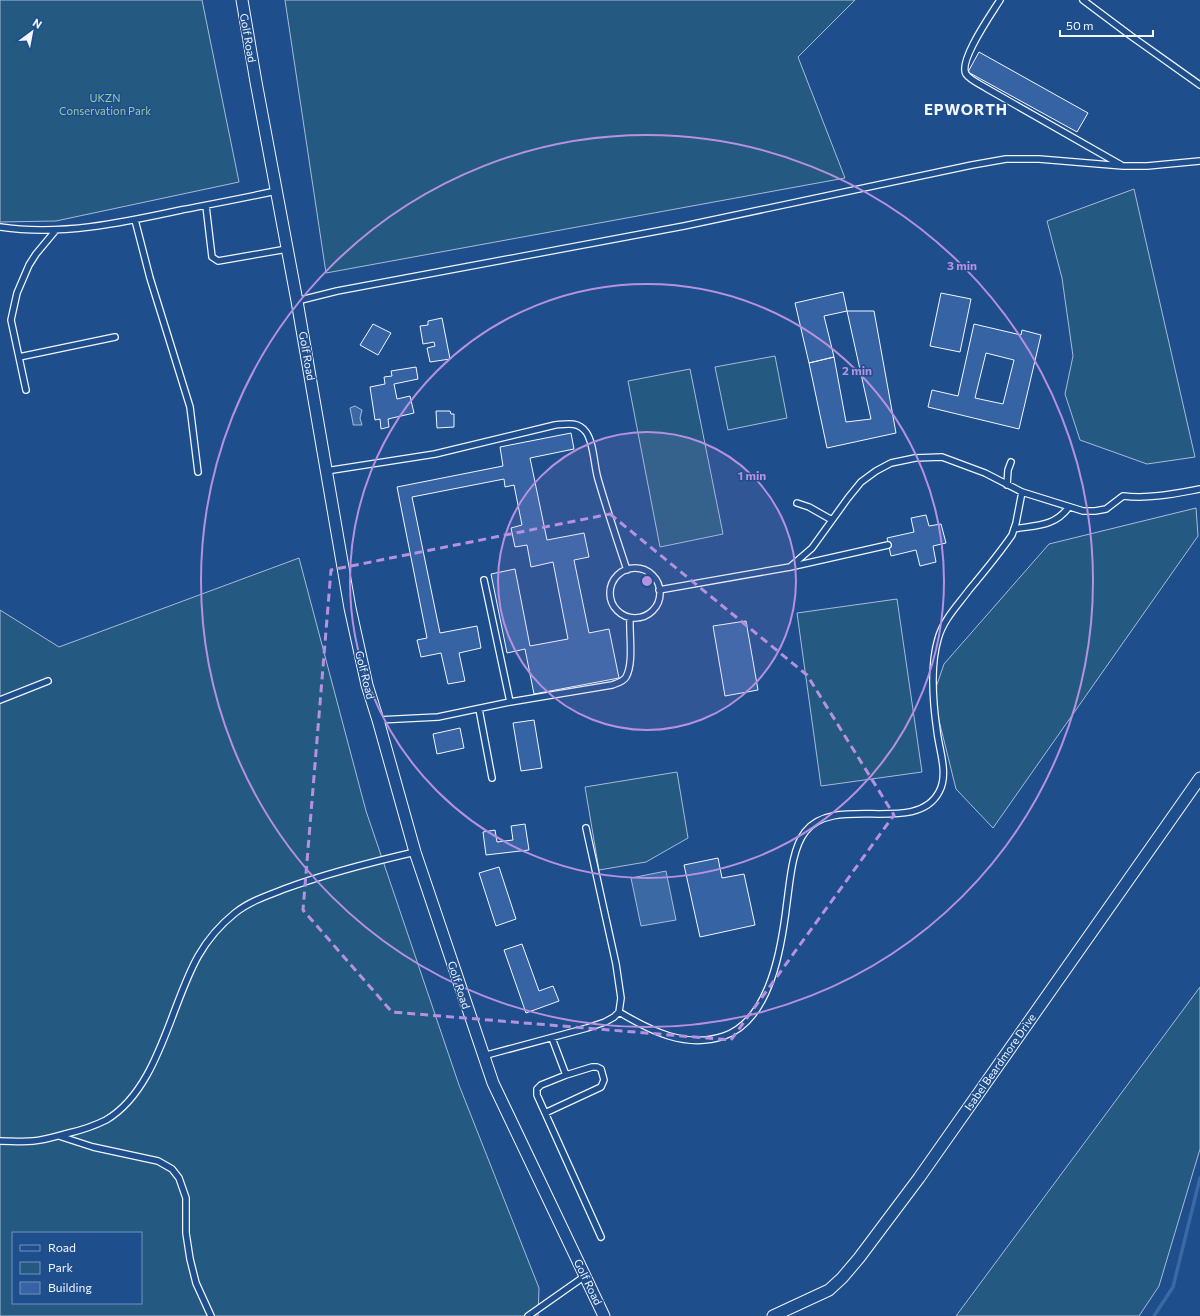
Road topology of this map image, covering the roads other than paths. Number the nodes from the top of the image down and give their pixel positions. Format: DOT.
graph roads {
  1 [pos="242,0"];
  2 [pos="1000,0"];
  3 [pos="1083,0"];
  4 [pos="1200,85"];
  5 [pos="1200,162"];
  6 [pos="1123,166"];
  7 [pos="276,191"];
  8 [pos="206,206"];
  9 [pos="135,220"];
  10 [pos="0,227"];
  11 [pos="56,230"];
  12 [pos="287,249"];
  13 [pos="297,301"];
  14 [pos="116,337"];
  15 [pos="19,357"];
  16 [pos="26,390"];
  17 [pos="1011,462"];
  18 [pos="326,471"];
  19 [pos="198,472"];
  20 [pos="1007,485"];
  21 [pos="1200,489"];
  22 [pos="1022,492"];
  23 [pos="797,503"];
  24 [pos="1069,507"];
  25 [pos="832,520"];
  26 [pos="1014,529"];
  27 [pos="888,545"];
  28 [pos="790,567"];
  29 [pos="627,570"];
  30 [pos="484,580"];
  31 [pos="659,590"];
  32 [pos="630,618"];
  33 [pos="48,681"];
  34 [pos="0,700"];
  35 [pos="510,702"];
  36 [pos="479,709"];
  37 [pos="378,720"];
  38 [pos="492,778"];
  39 [pos="1200,778"];
  40 [pos="586,828"];
  41 [pos="415,852"];
  42 [pos="619,1012"];
  43 [pos="552,1038"];
  44 [pos="483,1056"];
  45 [pos="566,1075"];
  46 [pos="545,1113"];
  47 [pos="58,1136"];
  48 [pos="0,1140"];
  49 [pos="601,1237"];
  50 [pos="585,1276"];
  51 [pos="211,1316"];
  52 [pos="528,1316"];
  53 [pos="604,1316"];
  54 [pos="773,1316"];
  1 -- 7 [label="street, Golf Road"];
  2 -- 6 [label="lane"];
  3 -- 4 [label="lane"];
  5 -- 6 [label="lane"];
  6 -- 13 [label="lane"];
  7 -- 8 [label="lane"];
  7 -- 12 [label="street, Golf Road"];
  8 -- 9 [label="lane"];
  8 -- 12 [label="lane"];
  9 -- 11 [label="lane"];
  9 -- 19 [label="lane"];
  10 -- 11 [label="lane"];
  11 -- 15 [label="lane"];
  12 -- 13 [label="street, Golf Road"];
  13 -- 18 [label="street, Golf Road"];
  14 -- 15 [label="lane"];
  15 -- 16 [label="lane"];
  17 -- 20 [label="lane"];
  18 -- 29 [label="lane"];
  18 -- 37 [label="street, Golf Road"];
  20 -- 22 [label="lane"];
  20 -- 25 [label="lane"];
  21 -- 24 [label="lane"];
  22 -- 24 [label="lane"];
  22 -- 26 [label="lane"];
  23 -- 25 [label="lane"];
  24 -- 26 [label="lane"];
  25 -- 28 [label="lane"];
  26 -- 42 [label="lane"];
  27 -- 28 [label="lane"];
  28 -- 31 [label="lane"];
  29 -- 31 [label="lane"];
  29 -- 32 [label="lane"];
  30 -- 35 [label="lane"];
  31 -- 32 [label="lane"];
  32 -- 35 [label="lane"];
  33 -- 34 [label="lane"];
  35 -- 36 [label="lane"];
  36 -- 37 [label="lane"];
  36 -- 38 [label="lane"];
  37 -- 41 [label="street, Golf Road"];
  39 -- 54 [label="street, Isabel Beardmore Drive"];
  40 -- 42 [label="lane"];
  41 -- 44 [label="street, Golf Road"];
  41 -- 47 [label="lane"];
  42 -- 43 [label="lane"];
  43 -- 44 [label="lane"];
  43 -- 45 [label="lane"];
  44 -- 50 [label="street, Golf Road"];
  45 -- 46 [label="lane"];
  45 -- 46 [label="lane"];
  46 -- 49 [label="lane"];
  47 -- 48 [label="lane"];
  47 -- 51 [label="lane"];
  50 -- 52 [label="lane"];
  50 -- 53 [label="street, Golf Road"];
}
